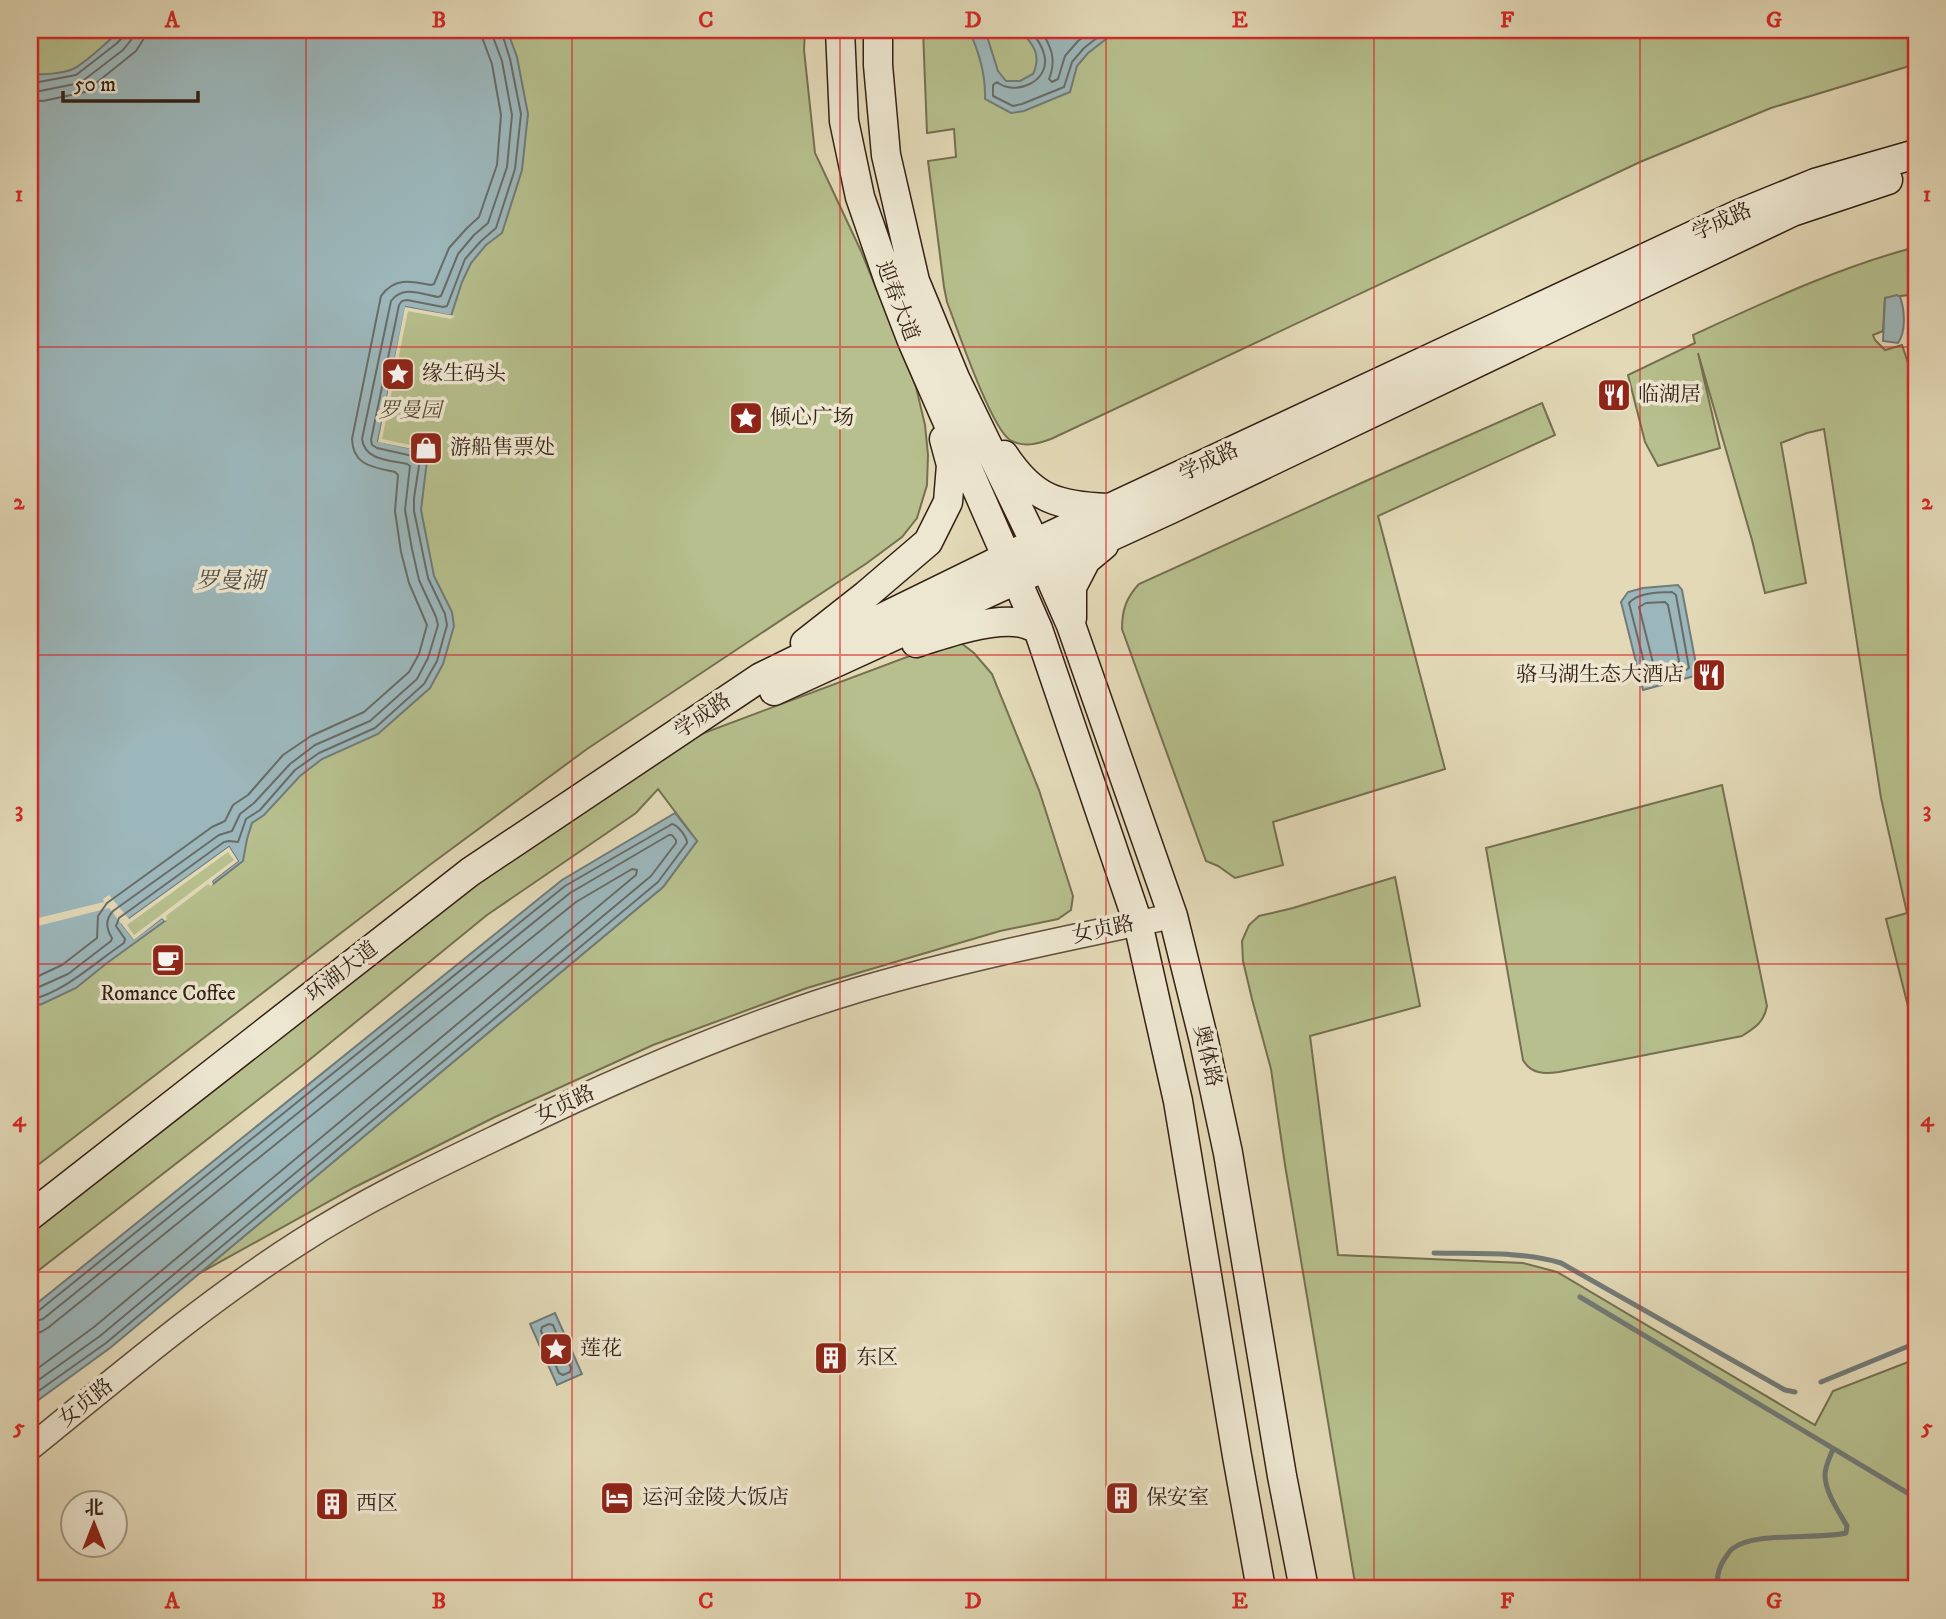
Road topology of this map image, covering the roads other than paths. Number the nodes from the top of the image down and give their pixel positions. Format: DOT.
graph roads {
  1 [pos="840,30"];
  2 [pos="878,30"];
  3 [pos="1916,154"];
  4 [pos="1916,173"];
  5 [pos="943,382"];
  6 [pos="1114,521"];
  7 [pos="1041,555"];
  8 [pos="1012,569"];
  9 [pos="1072,625"];
  10 [pos="1038,629"];
  11 [pos="761,687"];
  12 [pos="664,743"];
  13 [pos="1173,916"];
  14 [pos="1138,923"];
  15 [pos="30,1216"];
  16 [pos="30,1448"];
  17 [pos="1261,1589"];
  18 [pos="1304,1589"];
  1 -- 5 [label="main road, 迎春大道"];
  2 -- 5 [label="main road, 迎春大道"];
  3 -- 6 [label="main road, 学成路"];
  4 -- 6 [label="main road, 学成路"];
  5 -- 6 [label="main road"];
  5 -- 7 [label="main road, 迎春大道"];
  5 -- 8 [label="main road, 迎春大道"];
  5 -- 11 [label="main road"];
  6 -- 7 [label="main road, 学成路"];
  6 -- 9 [label="main road"];
  7 -- 8 [label="main road, 学成路"];
  7 -- 9 [label="main road, 奥体路"];
  8 -- 10 [label="main road, 奥体路"];
  8 -- 11 [label="main road, 学成路"];
  9 -- 13 [label="main road, 奥体路"];
  10 -- 11 [label="main road"];
  10 -- 14 [label="main road, 奥体路"];
  11 -- 12 [label="main road, 学成路"];
  12 -- 15 [label="main road, 环湖大道"];
  13 -- 14 [label="street, 女贞路"];
  13 -- 18 [label="main road, 奥体路"];
  14 -- 16 [label="street, 女贞路"];
  14 -- 17 [label="main road, 奥体路"];
}
